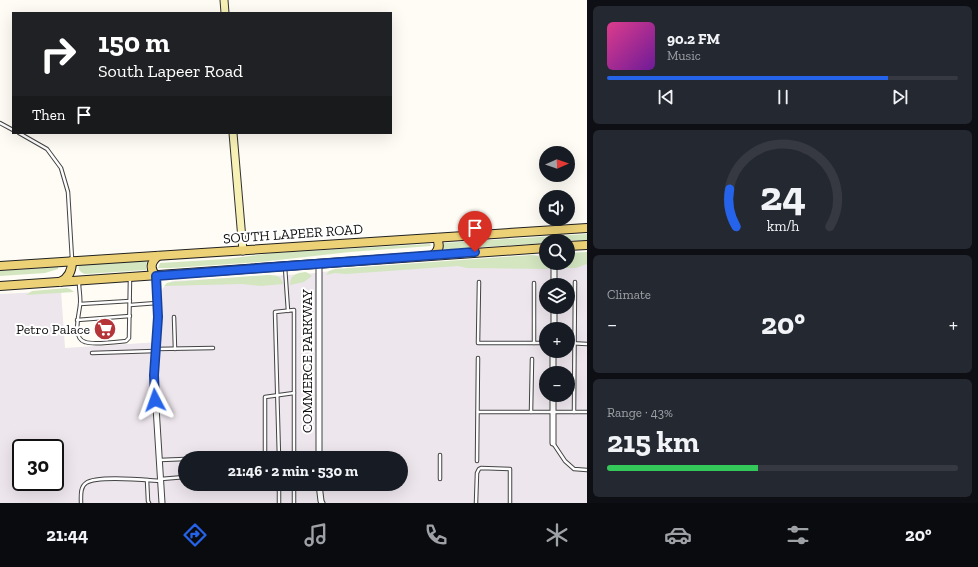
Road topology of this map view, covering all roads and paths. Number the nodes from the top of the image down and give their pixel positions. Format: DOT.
graph roads {
  1 [pos="224,0"];
  2 [pos="225,12"];
  3 [pos="0,123"];
  4 [pos="12,129"];
  5 [pos="21,134"];
  6 [pos="233,134"];
  7 [pos="587,228"];
  8 [pos="437,238"];
  9 [pos="587,245"];
  10 [pos="575,246"];
  11 [pos="539,248"];
  12 [pos="243,251"];
  13 [pos="433,255"];
  14 [pos="158,256"];
  15 [pos="72,261"];
  16 [pos="319,264"];
  17 [pos="0,266"];
  18 [pos="285,267"];
  19 [pos="156,276"];
  20 [pos="130,278"];
  21 [pos="79,281"];
  22 [pos="59,282"];
  23 [pos="479,282"];
  24 [pos="534,283"];
  25 [pos="0,286"];
  26 [pos="130,301"];
  27 [pos="157,303"];
  28 [pos="80,304"];
  29 [pos="130,305"];
  30 [pos="288,311"];
  31 [pos="130,316"];
  32 [pos="174,317"];
  33 [pos="77,320"];
  34 [pos="534,343"];
  35 [pos="539,343"];
  36 [pos="575,343"];
  37 [pos="587,344"];
  38 [pos="176,348"];
  39 [pos="213,348"];
  40 [pos="156,350"];
  41 [pos="92,353"];
  42 [pos="478,358"];
  43 [pos="575,358"];
  44 [pos="532,359"];
  45 [pos="294,393"];
  46 [pos="278,395"];
  47 [pos="553,402"];
  48 [pos="478,412"];
  49 [pos="531,412"];
  50 [pos="553,412"];
  51 [pos="574,412"];
  52 [pos="587,412"];
  53 [pos="553,442"];
  54 [pos="265,451"];
  55 [pos="279,451"];
  56 [pos="294,451"];
  57 [pos="319,451"];
  58 [pos="440,455"];
  59 [pos="178,459"];
  60 [pos="159,460"];
  61 [pos="477,461"];
  62 [pos="587,470"];
  63 [pos="178,478"];
  64 [pos="440,479"];
  65 [pos="146,480"];
  66 [pos="160,480"];
  67 [pos="279,491"];
  68 [pos="294,491"];
  69 [pos="320,491"];
  70 [pos="81,503"];
  71 [pos="149,503"];
  72 [pos="162,503"];
  73 [pos="279,503"];
  74 [pos="294,503"];
  75 [pos="322,503"];
  76 [pos="476,503"];
  77 [pos="510,503"];
  1 -- 2 [label="street"];
  3 -- 4 [label="lane"];
  5 -- 15 [label="lane"];
  6 -- 12 [label="street"];
  7 -- 8 [label="main road, SOUTH LAPEER ROAD"];
  8 -- 12 [label="main road, SOUTH LAPEER ROAD"];
  8 -- 13 [label="main road"];
  9 -- 10 [label="main road"];
  11 -- 13 [label="main road"];
  12 -- 14 [label="main road, SOUTH LAPEER ROAD"];
  13 -- 16 [label="main road"];
  14 -- 15 [label="main road, SOUTH LAPEER ROAD"];
  14 -- 19 [label="main road"];
  15 -- 17 [label="main road, SOUTH LAPEER ROAD"];
  15 -- 22 [label="main road"];
  16 -- 18 [label="main road"];
  16 -- 57 [label="street, COMMERCE PARKWAY"];
  18 -- 19 [label="main road"];
  18 -- 30 [label="lane"];
  19 -- 20 [label="main road"];
  19 -- 27 [label="street"];
  20 -- 21 [label="main road"];
  20 -- 26 [label="lane"];
  21 -- 22 [label="main road"];
  21 -- 28 [label="lane"];
  22 -- 25 [label="main road"];
  23 -- 34 [label="lane"];
  24 -- 34 [label="lane"];
  26 -- 28 [label="lane"];
  26 -- 29 [label="lane"];
  27 -- 29 [label="lane"];
  27 -- 40 [label="street"];
  28 -- 33 [label="lane"];
  29 -- 31 [label="lane"];
  30 -- 45 [label="lane"];
  30 -- 46 [label="lane"];
  31 -- 33 [label="lane"];
  31 -- 33 [label="lane"];
  32 -- 38 [label="lane"];
  34 -- 35 [label="lane"];
  36 -- 37 [label="lane"];
  38 -- 39 [label="lane"];
  38 -- 40 [label="lane"];
  40 -- 41 [label="lane"];
  40 -- 60 [label="street"];
  42 -- 48 [label="lane"];
  43 -- 51 [label="lane"];
  44 -- 49 [label="lane"];
  45 -- 46 [label="lane"];
  45 -- 56 [label="lane"];
  46 -- 54 [label="lane"];
  46 -- 55 [label="lane"];
  47 -- 50 [label="street"];
  48 -- 49 [label="lane"];
  48 -- 61 [label="lane"];
  49 -- 50 [label="lane"];
  50 -- 51 [label="lane"];
  50 -- 53 [label="street"];
  51 -- 52 [label="lane"];
  53 -- 62 [label="lane"];
  58 -- 64 [label="lane"];
  59 -- 60 [label="lane"];
  60 -- 66 [label="street"];
  63 -- 66 [label="lane"];
  65 -- 66 [label="lane"];
  65 -- 70 [label="lane"];
  65 -- 71 [label="lane"];
  66 -- 72 [label="street"];
  67 -- 73 [label="lane"];
  68 -- 74 [label="lane"];
  69 -- 75 [label="street"];
  76 -- 77 [label="lane"];
}
